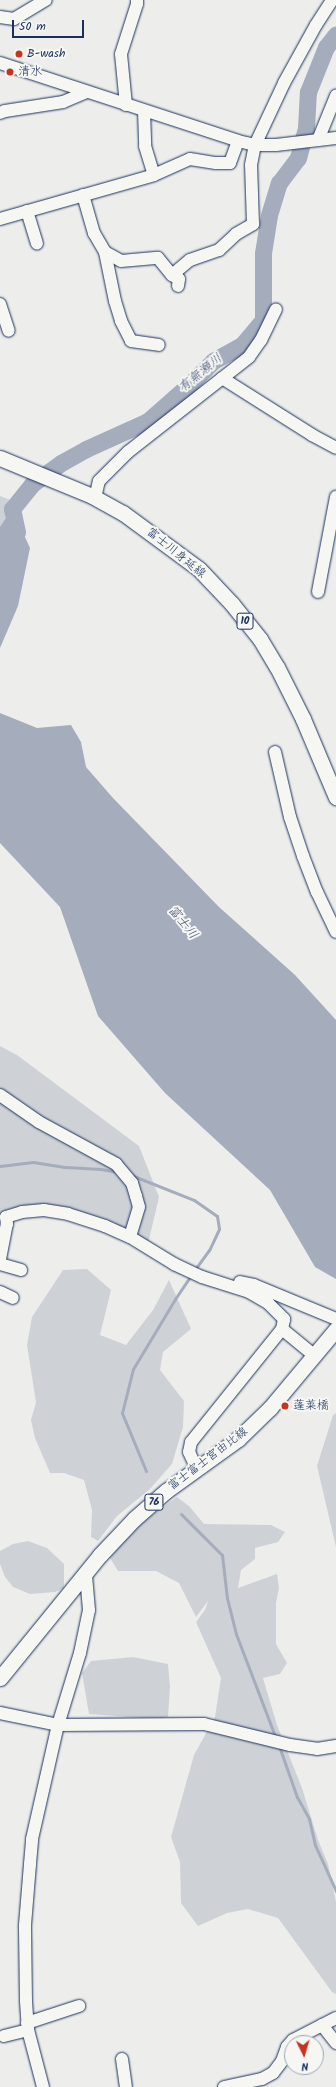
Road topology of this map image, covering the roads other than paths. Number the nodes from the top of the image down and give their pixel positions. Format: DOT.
graph roads {
  1 [pos="46,0"];
  2 [pos="137,0"];
  3 [pos="332,0"];
  4 [pos="0,17"];
  5 [pos="0,63"];
  6 [pos="86,92"];
  7 [pos="336,96"];
  8 [pos="126,105"];
  9 [pos="144,111"];
  10 [pos="0,113"];
  11 [pos="336,139"];
  12 [pos="316,140"];
  13 [pos="238,141"];
  14 [pos="255,145"];
  15 [pos="154,175"];
  16 [pos="83,195"];
  17 [pos="27,211"];
  18 [pos="0,219"];
  19 [pos="37,244"];
  20 [pos="105,252"];
  21 [pos="172,275"];
  22 [pos="178,286"];
  23 [pos="0,304"];
  24 [pos="276,309"];
  25 [pos="9,331"];
  26 [pos="159,345"];
  27 [pos="222,378"];
  28 [pos="336,448"];
  29 [pos="0,458"];
  30 [pos="94,497"];
  31 [pos="336,497"];
  32 [pos="318,592"];
  33 [pos="275,752"];
  34 [pos="336,798"];
  35 [pos="336,932"];
  36 [pos="0,1095"];
  37 [pos="4,1224"];
  38 [pos="130,1237"];
  39 [pos="0,1259"];
  40 [pos="0,1264"];
  41 [pos="21,1270"];
  42 [pos="218,1282"];
  43 [pos="0,1292"];
  44 [pos="14,1298"];
  45 [pos="336,1319"];
  46 [pos="282,1329"];
  47 [pos="336,1329"];
  48 [pos="315,1356"];
  49 [pos="197,1469"];
  50 [pos="86,1572"];
  51 [pos="0,1678"];
  52 [pos="0,1713"];
  53 [pos="58,1725"];
  54 [pos="336,1746"];
  55 [pos="79,2006"];
  56 [pos="336,2018"];
  57 [pos="322,2025"];
  58 [pos="27,2027"];
  59 [pos="4,2036"];
  60 [pos="336,2043"];
  61 [pos="122,2058"];
  62 [pos="43,2087"];
  63 [pos="126,2087"];
  64 [pos="224,2087"];
  1 -- 4 [label="street"];
  2 -- 8 [label="street"];
  3 -- 14 [label="street"];
  5 -- 6 [label="street"];
  6 -- 8 [label="street"];
  6 -- 10 [label="street"];
  7 -- 12 [label="street"];
  8 -- 9 [label="street"];
  9 -- 13 [label="street"];
  9 -- 15 [label="street"];
  11 -- 12 [label="street"];
  12 -- 14 [label="street"];
  13 -- 14 [label="street"];
  13 -- 15 [label="street"];
  14 -- 21 [label="street"];
  15 -- 16 [label="street"];
  16 -- 17 [label="street"];
  16 -- 20 [label="street"];
  17 -- 18 [label="street"];
  17 -- 19 [label="street"];
  20 -- 21 [label="street"];
  20 -- 26 [label="street"];
  21 -- 22 [label="street"];
  23 -- 25 [label="street"];
  24 -- 27 [label="street"];
  27 -- 28 [label="street"];
  27 -- 30 [label="street"];
  29 -- 30 [label="main road, 富士川身延線 / 10"];
  30 -- 34 [label="main road, 富士川身延線 / 10"];
  31 -- 32 [label="street"];
  33 -- 35 [label="street"];
  36 -- 38 [label="street"];
  37 -- 38 [label="street"];
  37 -- 39 [label="street"];
  38 -- 42 [label="street"];
  40 -- 41 [label="street"];
  42 -- 45 [label="street"];
  42 -- 46 [label="street"];
  43 -- 44 [label="street"];
  46 -- 48 [label="street"];
  46 -- 49 [label="street"];
  47 -- 48 [label="main road, 富士富士宮由比線 / 76"];
  48 -- 49 [label="main road, 富士富士宮由比線 / 76"];
  49 -- 50 [label="main road, 富士富士宮由比線 / 76"];
  50 -- 51 [label="main road, 富士富士宮由比線 / 76"];
  50 -- 53 [label="street"];
  52 -- 53 [label="street"];
  53 -- 54 [label="street"];
  53 -- 58 [label="street"];
  55 -- 58 [label="street"];
  56 -- 57 [label="street"];
  57 -- 60 [label="street"];
  57 -- 64 [label="street"];
  58 -- 59 [label="street"];
  58 -- 62 [label="street"];
  61 -- 63 [label="street"];
}
